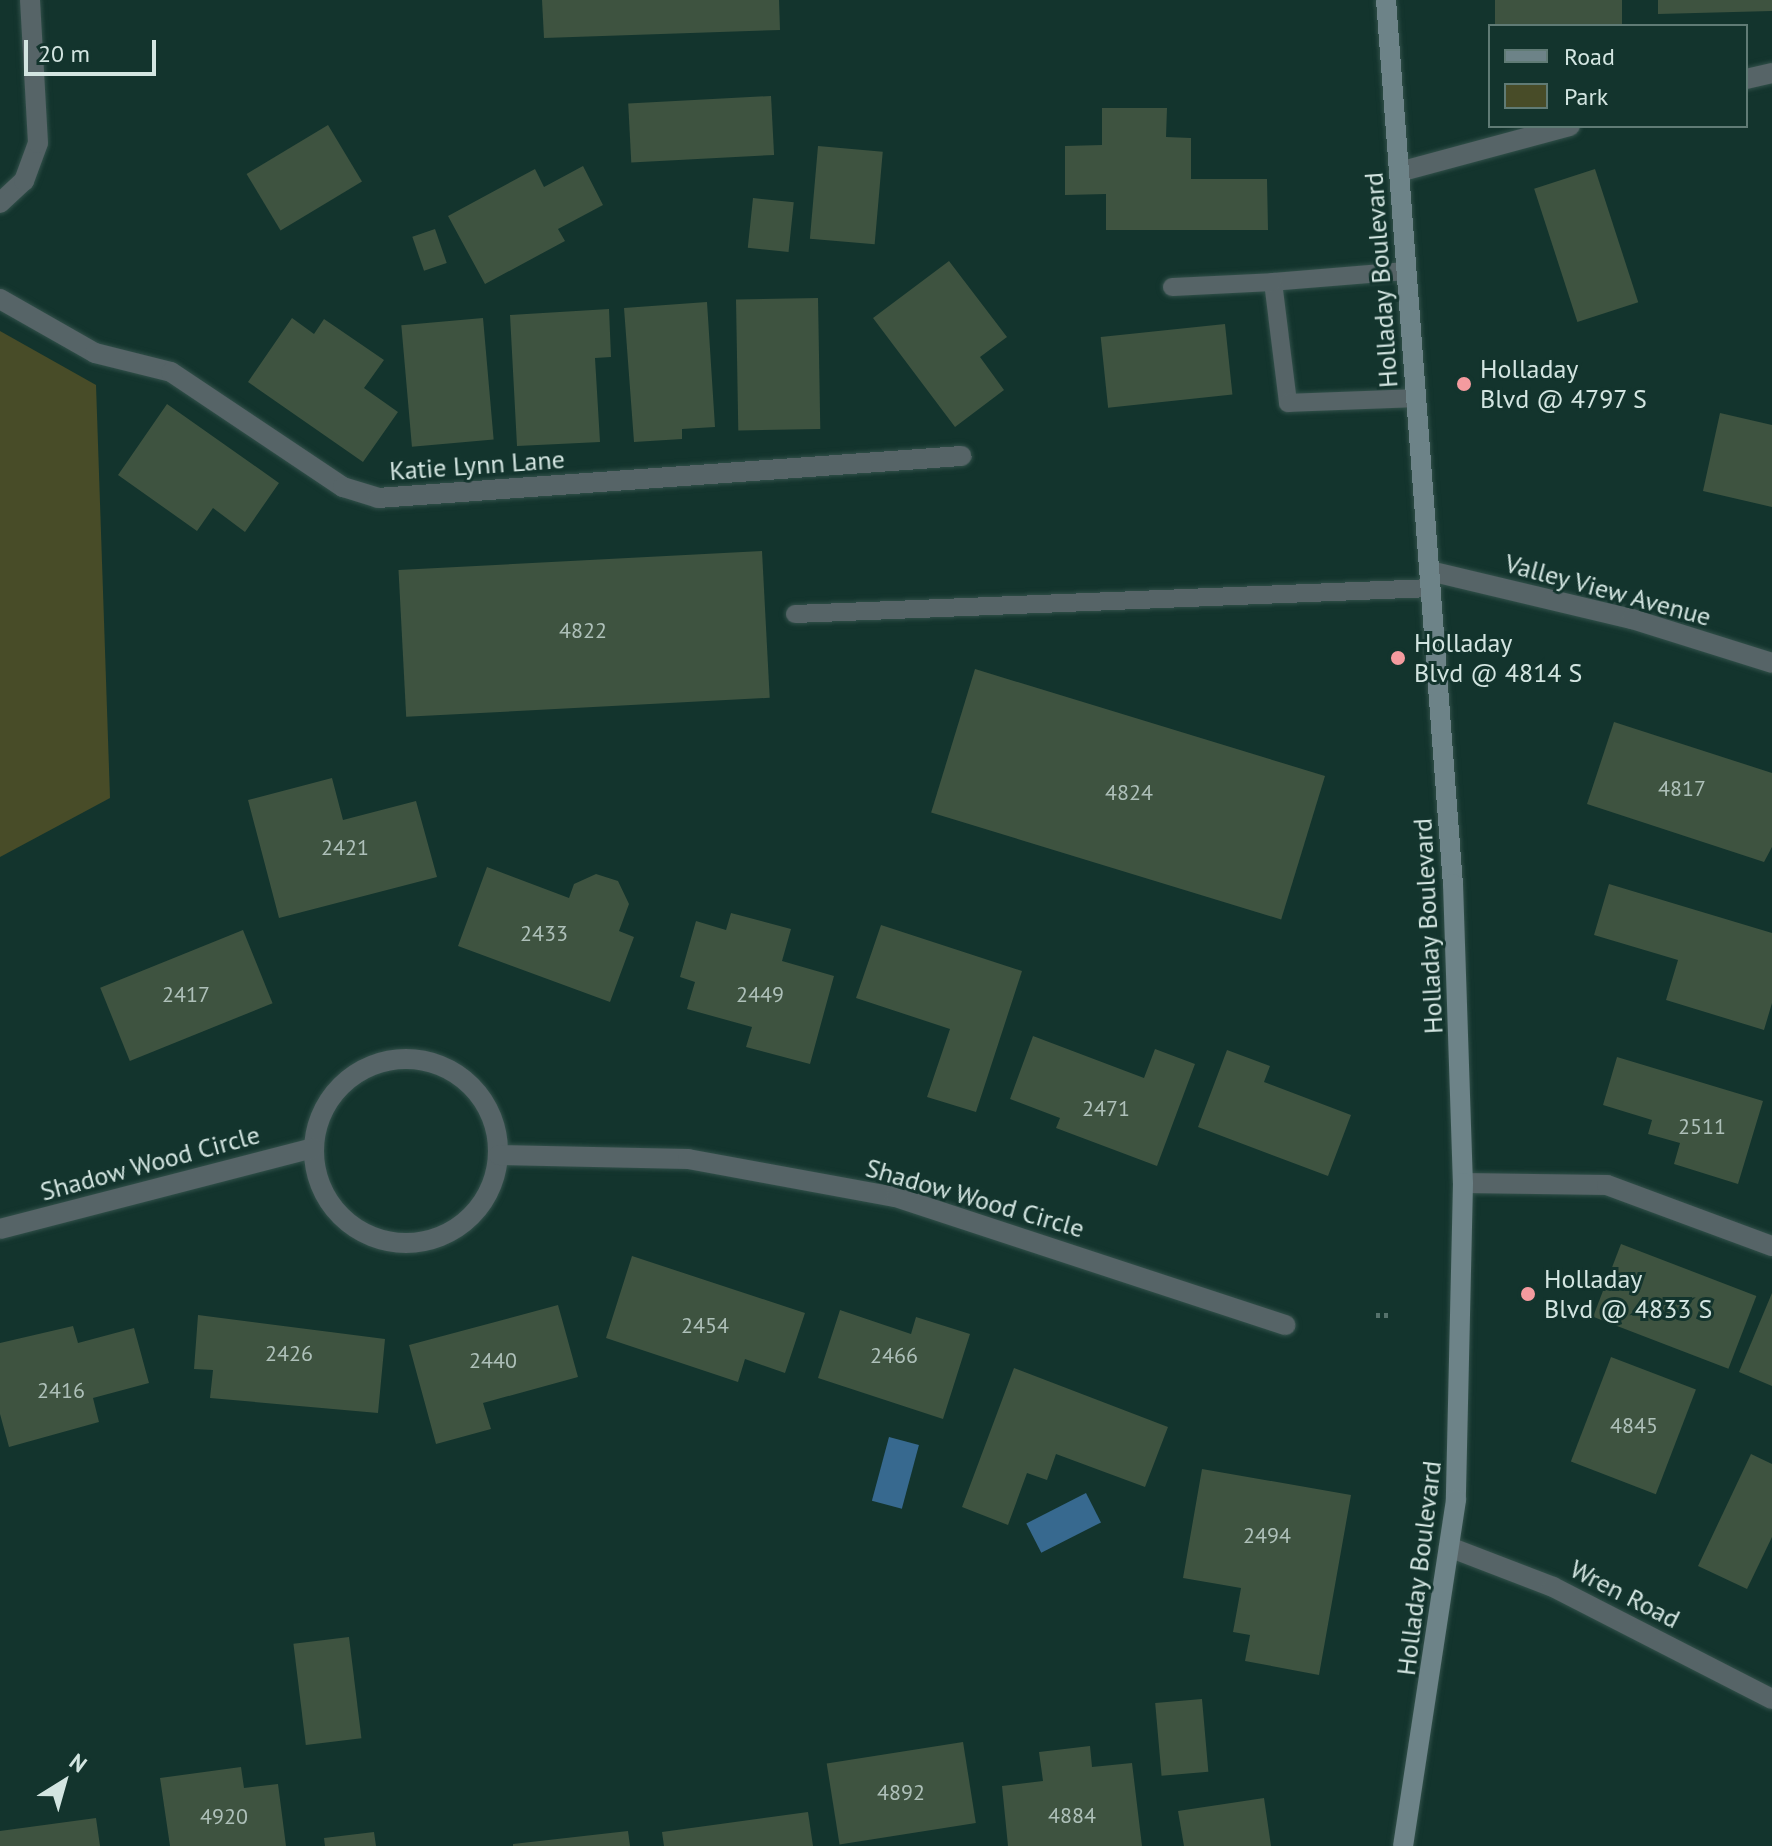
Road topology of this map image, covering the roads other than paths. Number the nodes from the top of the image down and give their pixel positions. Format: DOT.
graph roads {
  1 [pos="30,0"];
  2 [pos="1386,0"];
  3 [pos="1772,73"];
  4 [pos="1748,79"];
  5 [pos="1563,128"];
  6 [pos="1399,172"];
  7 [pos="5,200"];
  8 [pos="1406,271"];
  9 [pos="1273,282"];
  10 [pos="1172,287"];
  11 [pos="0,299"];
  12 [pos="1416,398"];
  13 [pos="961,456"];
  14 [pos="1430,580"];
  15 [pos="795,614"];
  16 [pos="1772,663"];
  17 [pos="313,1148"];
  18 [pos="499,1155"];
  19 [pos="1463,1183"];
  20 [pos="0,1229"];
  21 [pos="1772,1246"];
  22 [pos="1285,1325"];
  23 [pos="1449,1547"];
  24 [pos="1772,1699"];
  25 [pos="1403,1846"];
  1 -- 7 [label="street"];
  2 -- 6 [label="main road, Holladay Boulevard"];
  3 -- 4 [label="street"];
  5 -- 6 [label="street"];
  6 -- 8 [label="main road, Holladay Boulevard"];
  8 -- 9 [label="lane"];
  8 -- 12 [label="main road, Holladay Boulevard"];
  9 -- 10 [label="lane"];
  9 -- 12 [label="lane"];
  11 -- 13 [label="street, Katie Lynn Lane"];
  12 -- 14 [label="main road, Holladay Boulevard"];
  14 -- 15 [label="lane"];
  14 -- 16 [label="street, Valley View Avenue"];
  14 -- 19 [label="main road, Holladay Boulevard"];
  17 -- 18 [label="street"];
  17 -- 18 [label="street"];
  17 -- 20 [label="street, Shadow Wood Circle"];
  18 -- 22 [label="street, Shadow Wood Circle"];
  19 -- 21 [label="street"];
  19 -- 23 [label="main road, Holladay Boulevard"];
  23 -- 24 [label="street, Wren Road"];
  23 -- 25 [label="main road, Holladay Boulevard"];
}
